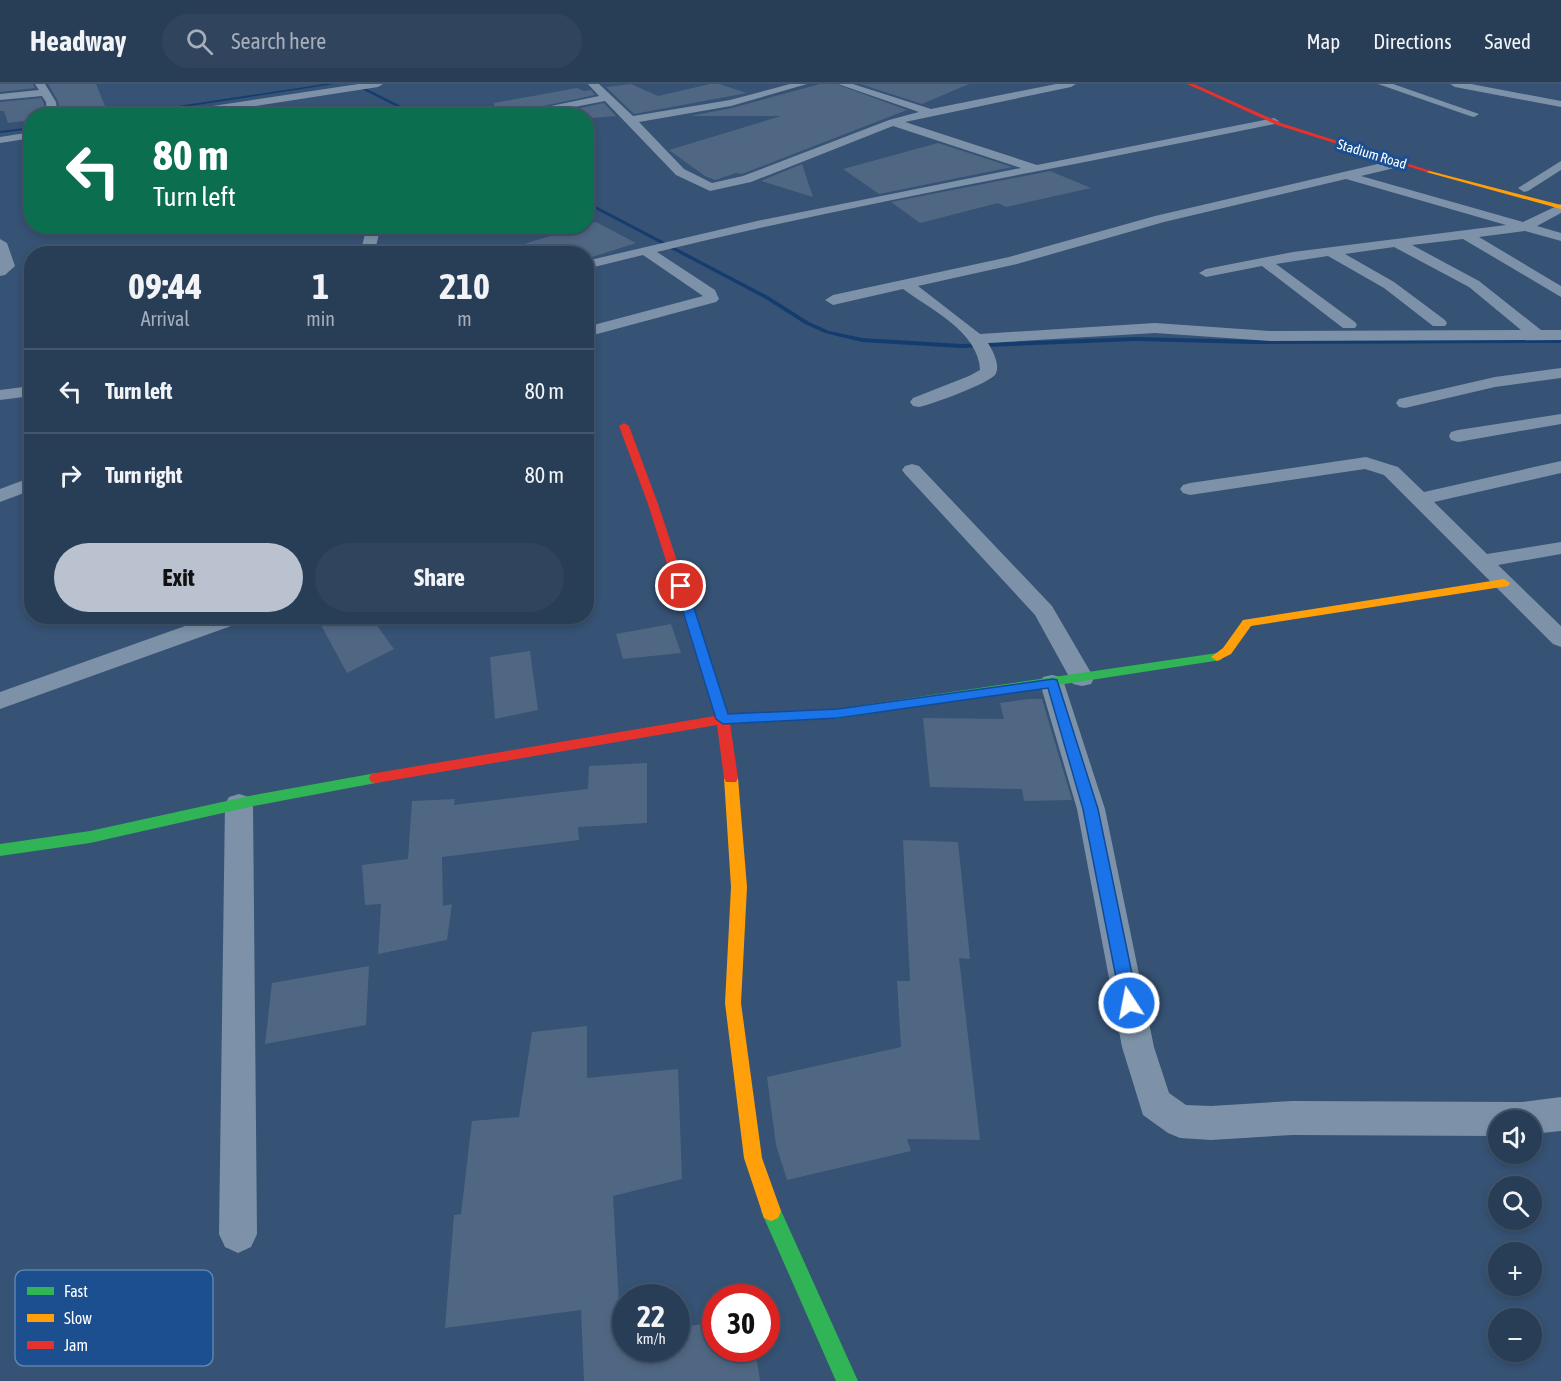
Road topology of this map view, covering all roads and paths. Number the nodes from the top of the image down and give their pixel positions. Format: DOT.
graph roads {
  1 [pos="593,84"];
  2 [pos="802,84"];
  3 [pos="843,84"];
  4 [pos="1071,84"];
  5 [pos="1190,84"];
  6 [pos="1383,84"];
  7 [pos="1455,84"];
  8 [pos="373,85"];
  9 [pos="1491,87"];
  10 [pos="1214,88"];
  11 [pos="42,89"];
  12 [pos="0,97"];
  13 [pos="608,97"];
  14 [pos="1561,104"];
  15 [pos="51,108"];
  16 [pos="244,108"];
  17 [pos="550,108"];
  18 [pos="931,112"];
  19 [pos="1474,114"];
  20 [pos="631,120"];
  21 [pos="1274,121"];
  22 [pos="893,122"];
  23 [pos="24,136"];
  24 [pos="0,140"];
  25 [pos="1400,163"];
  26 [pos="1561,165"];
  27 [pos="1039,169"];
  28 [pos="1349,175"];
  29 [pos="1524,188"];
  30 [pos="1561,198"];
  31 [pos="1561,207"];
  32 [pos="1524,227"];
  33 [pos="1466,235"];
  34 [pos="1561,237"];
  35 [pos="1394,242"];
  36 [pos="0,243"];
  37 [pos="650,249"];
  38 [pos="1330,251"];
  39 [pos="1265,262"];
  40 [pos="594,263"];
  41 [pos="0,272"];
  42 [pos="1206,273"];
  43 [pos="908,285"];
  44 [pos="1561,292"];
  45 [pos="833,300"];
  46 [pos="1439,323"];
  47 [pos="1349,325"];
  48 [pos="594,330"];
  49 [pos="1537,335"];
  50 [pos="1561,335"];
  51 [pos="1168,345"];
  52 [pos="981,346"];
  53 [pos="1135,346"];
  54 [pos="1561,348"];
  55 [pos="1561,374"];
  56 [pos="24,392"];
  57 [pos="0,395"];
  58 [pos="919,402"];
  59 [pos="1405,403"];
  60 [pos="1561,419"];
  61 [pos="624,426"];
  62 [pos="1458,436"];
  63 [pos="1561,467"];
  64 [pos="912,470"];
  65 [pos="24,486"];
  66 [pos="1190,489"];
  67 [pos="0,495"];
  68 [pos="1420,500"];
  69 [pos="1561,548"];
  70 [pos="1481,561"];
  71 [pos="1504,583"];
  72 [pos="215,624"];
  73 [pos="1561,639"];
  74 [pos="1067,680"];
  75 [pos="0,701"];
  76 [pos="723,719"];
  77 [pos="239,804"];
  78 [pos="0,850"];
  79 [pos="1561,1114"];
  80 [pos="238,1234"];
  81 [pos="847,1381"];
  1 -- 13 [label="street"];
  2 -- 20 [label="street"];
  3 -- 18 [label="street"];
  4 -- 18 [label="street"];
  5 -- 10 [label="street, Stadium Road"];
  6 -- 19 [label="street"];
  7 -- 9 [label="street"];
  8 -- 16 [label="street"];
  9 -- 14 [label="street"];
  10 -- 21 [label="street, Stadium Road"];
  10 -- 29 [label="street, Stadium Road"];
  11 -- 12 [label="street"];
  11 -- 15 [label="street"];
  13 -- 17 [label="street"];
  13 -- 20 [label="street"];
  18 -- 22 [label="street"];
  20 -- 22 [label="street"];
  21 -- 25 [label="street, Stadium Road"];
  21 -- 27 [label="street"];
  22 -- 27 [label="street"];
  23 -- 24 [label="street"];
  25 -- 28 [label="street"];
  25 -- 31 [label="street, Stadium Road"];
  26 -- 29 [label="street"];
  27 -- 37 [label="street"];
  28 -- 32 [label="street"];
  28 -- 43 [label="street"];
  29 -- 30 [label="street, Stadium Road"];
  31 -- 32 [label="street"];
  32 -- 33 [label="street"];
  32 -- 34 [label="street"];
  33 -- 35 [label="street"];
  33 -- 44 [label="street"];
  35 -- 38 [label="street"];
  35 -- 49 [label="street"];
  36 -- 41 [label="street"];
  37 -- 40 [label="street"];
  37 -- 48 [label="street"];
  38 -- 39 [label="street"];
  38 -- 46 [label="street"];
  39 -- 42 [label="street"];
  39 -- 47 [label="street"];
  43 -- 45 [label="street"];
  43 -- 52 [label="street"];
  49 -- 50 [label="street"];
  49 -- 52 [label="street"];
  51 -- 54 [label="street"];
  52 -- 53 [label="street"];
  52 -- 58 [label="street"];
  55 -- 59 [label="street"];
  56 -- 57 [label="street"];
  60 -- 62 [label="street"];
  61 -- 76 [label="street"];
  63 -- 68 [label="street"];
  64 -- 74 [label="street"];
  65 -- 67 [label="street"];
  66 -- 68 [label="street"];
  68 -- 70 [label="street"];
  69 -- 70 [label="street"];
  70 -- 71 [label="street"];
  71 -- 73 [label="street"];
  71 -- 74 [label="street"];
  72 -- 75 [label="street"];
  74 -- 76 [label="street"];
  74 -- 79 [label="street"];
  76 -- 77 [label="street"];
  76 -- 81 [label="street"];
  77 -- 78 [label="street"];
  77 -- 80 [label="street"];
}
